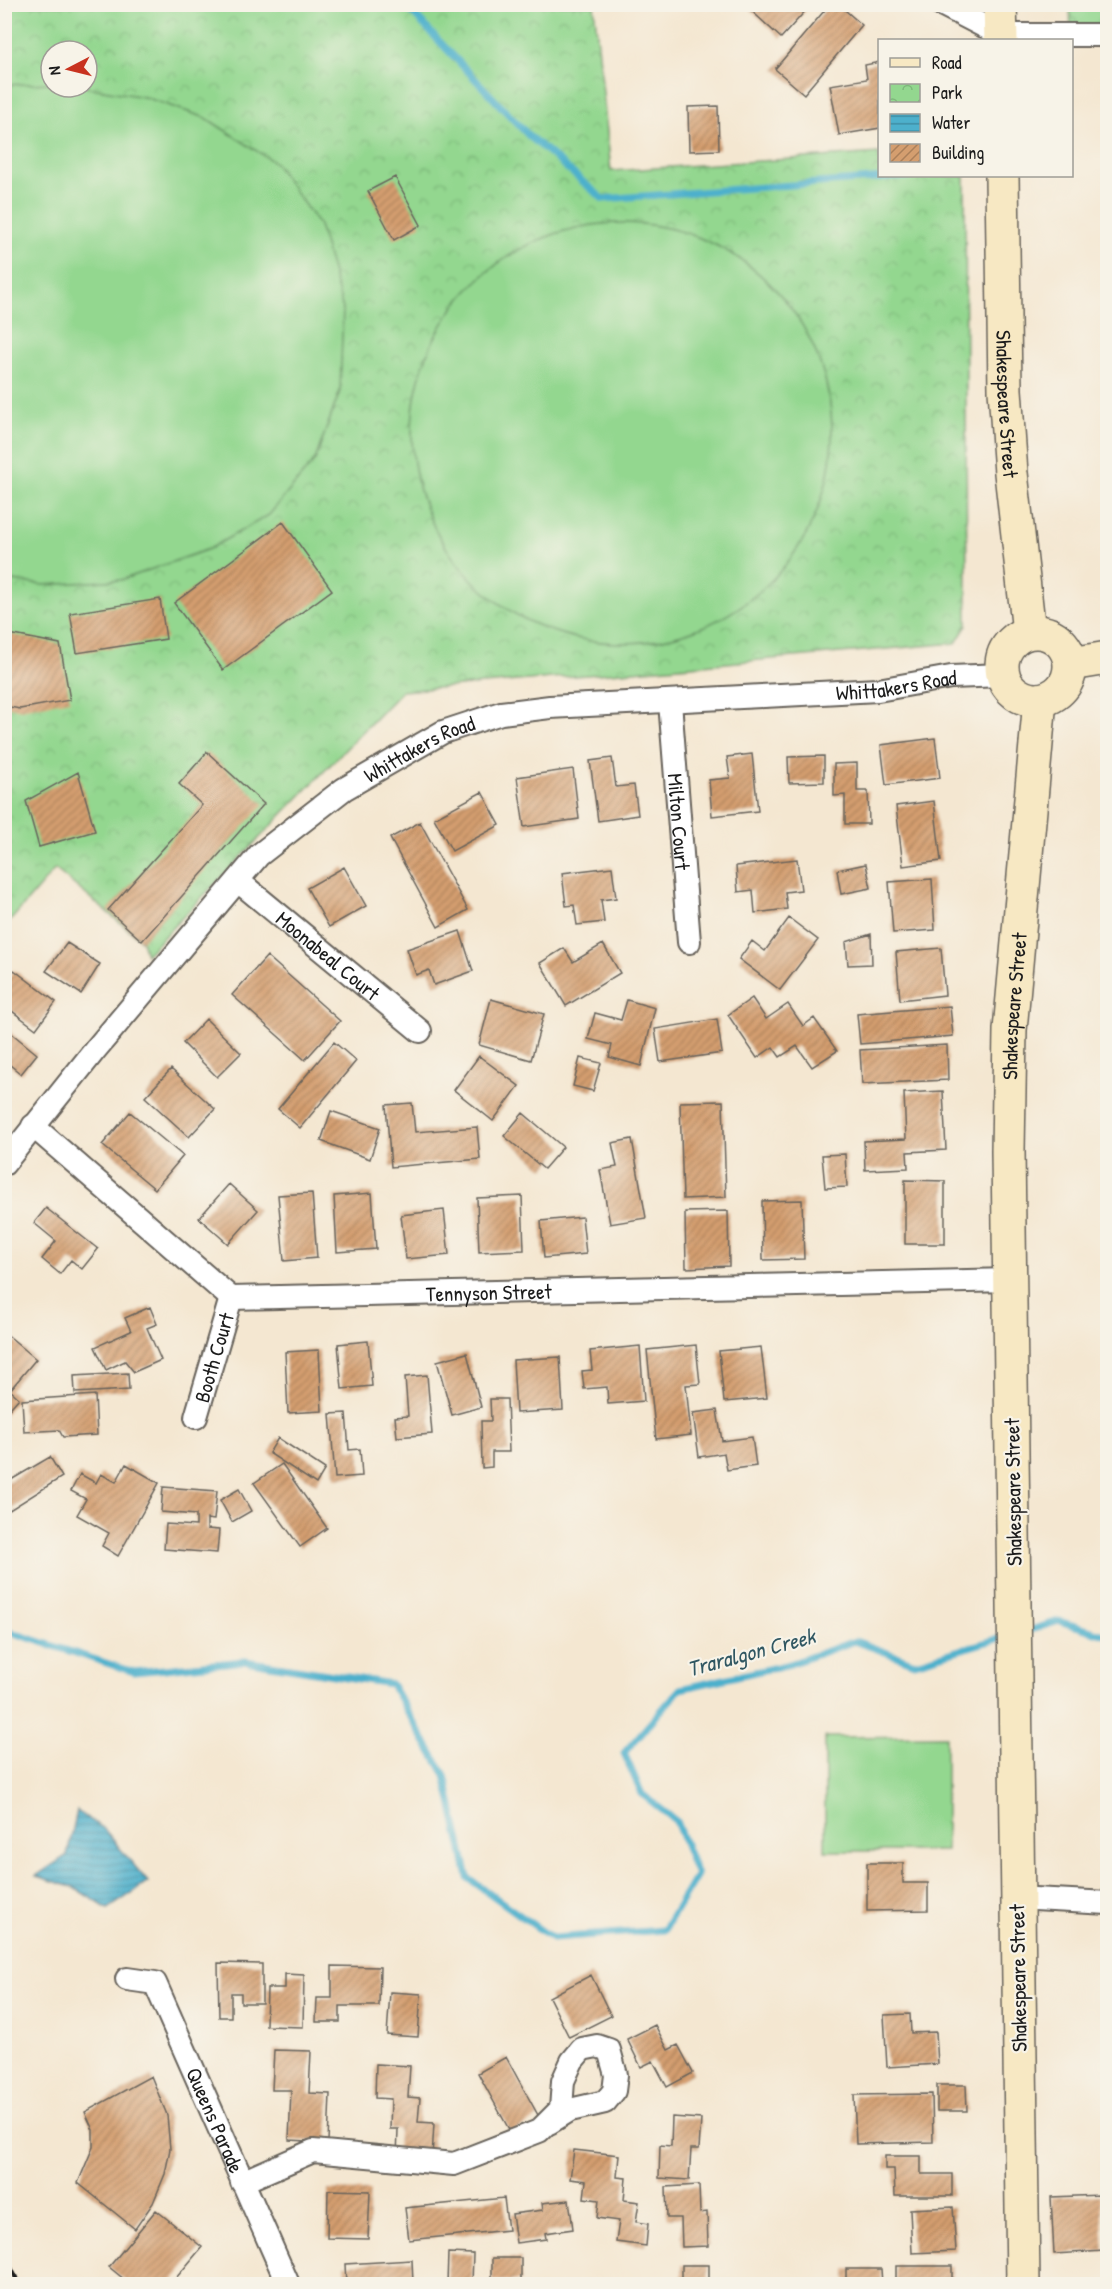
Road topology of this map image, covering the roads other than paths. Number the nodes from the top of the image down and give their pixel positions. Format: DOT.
graph roads {
  1 [pos="941,4"];
  2 [pos="1001,27"];
  3 [pos="1107,35"];
  4 [pos="1002,177"];
  5 [pos="1029,632"];
  6 [pos="1107,658"];
  7 [pos="1071,664"];
  8 [pos="1003,675"];
  9 [pos="1040,700"];
  10 [pos="670,702"];
  11 [pos="238,881"];
  12 [pos="689,942"];
  13 [pos="420,1030"];
  14 [pos="33,1126"];
  15 [pos="4,1164"];
  16 [pos="1010,1280"];
  17 [pos="231,1298"];
  18 [pos="195,1417"];
  19 [pos="1016,1898"];
  20 [pos="1107,1903"];
  21 [pos="127,1979"];
  22 [pos="549,2123"];
  23 [pos="242,2182"];
  24 [pos="288,2284"];
  25 [pos="1023,2284"];
  1 -- 2 [label="street"];
  2 -- 3 [label="street"];
  4 -- 5 [label="main road, Shakespeare Street"];
  5 -- 7 [label="main road"];
  5 -- 8 [label="main road"];
  6 -- 7 [label="main road"];
  7 -- 9 [label="main road"];
  8 -- 9 [label="main road"];
  8 -- 10 [label="street, Whittakers Road"];
  9 -- 16 [label="main road, Shakespeare Street"];
  10 -- 11 [label="street, Whittakers Road"];
  10 -- 12 [label="street, Milton Court"];
  11 -- 13 [label="street, Moonabeal Court"];
  11 -- 14 [label="street, Whittakers Road"];
  14 -- 15 [label="street, Whittakers Road"];
  14 -- 17 [label="street"];
  16 -- 17 [label="street, Tennyson Street"];
  16 -- 19 [label="main road, Shakespeare Street"];
  17 -- 18 [label="street, Booth Court"];
  19 -- 20 [label="street"];
  19 -- 25 [label="main road, Shakespeare Street"];
  21 -- 23 [label="street, Queens Parade"];
  22 -- 23 [label="street"];
  23 -- 24 [label="street, Queens Parade"];
}
